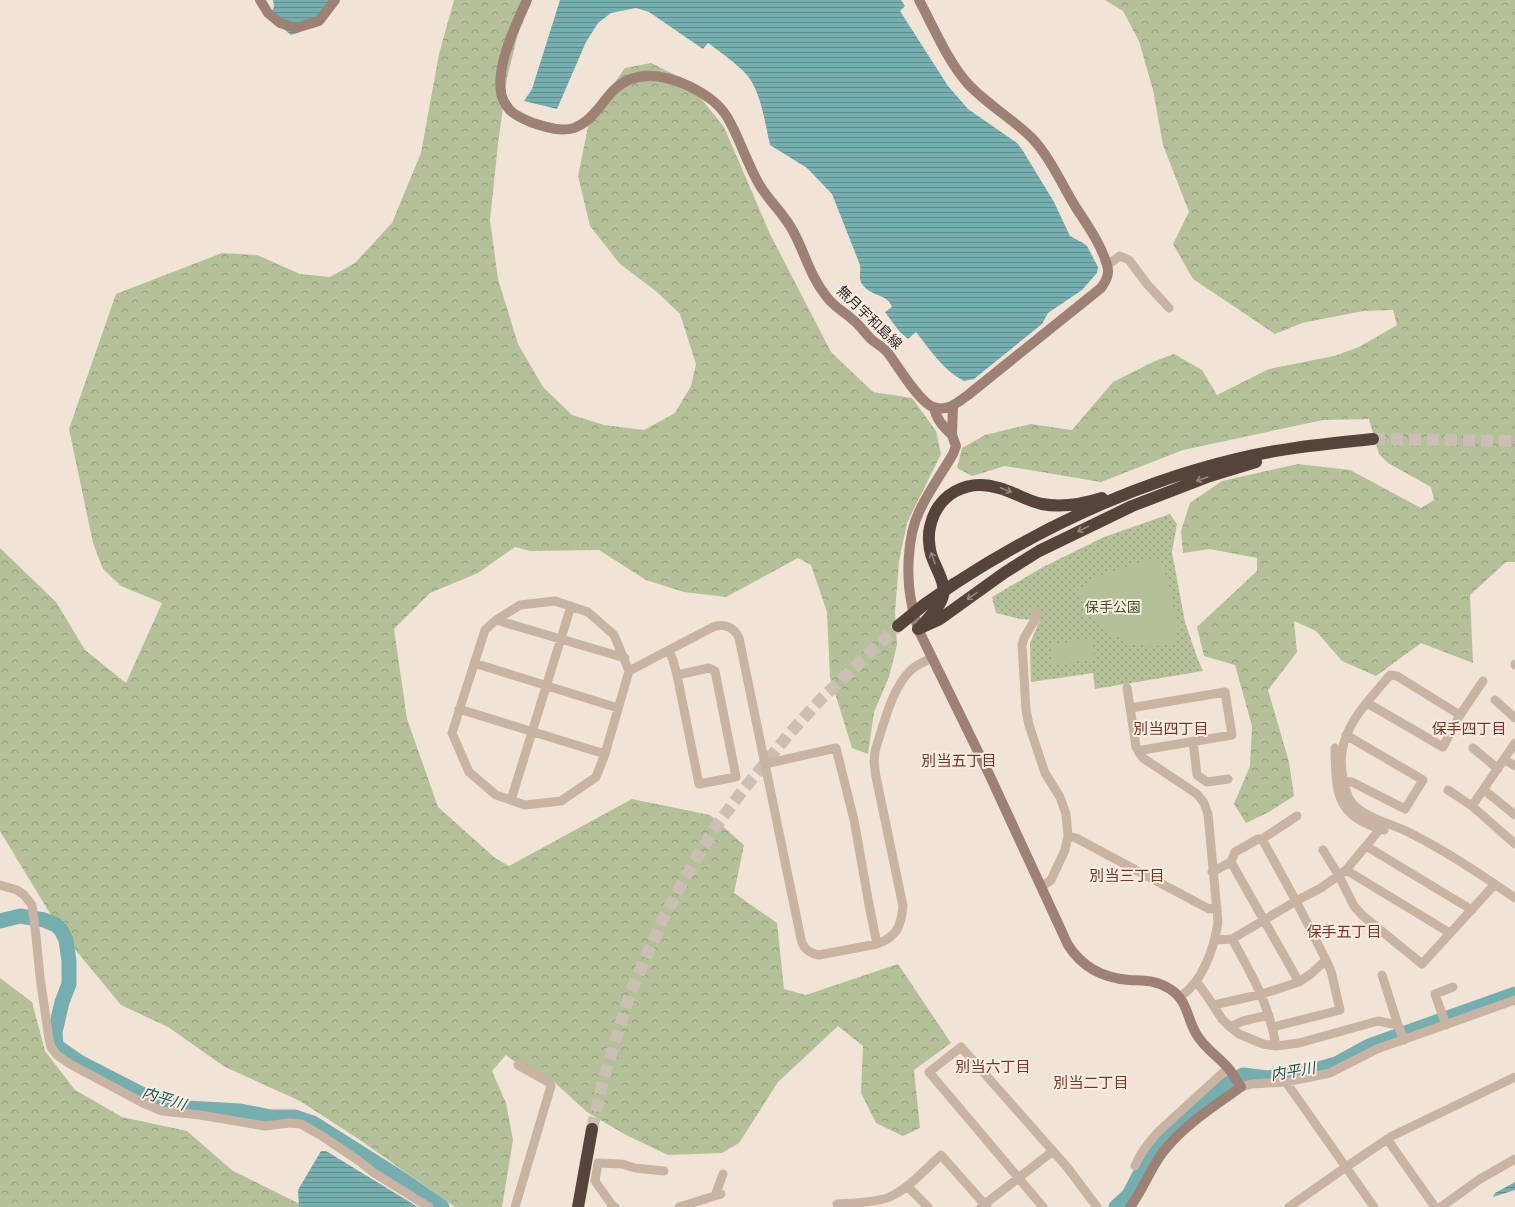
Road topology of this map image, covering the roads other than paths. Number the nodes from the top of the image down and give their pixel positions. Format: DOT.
graph roads {
  1 [pos="260,0"];
  2 [pos="335,0"];
  3 [pos="527,0"];
  4 [pos="919,0"];
  5 [pos="1107,265"];
  6 [pos="1169,308"];
  7 [pos="953,406"];
  8 [pos="934,407"];
  9 [pos="952,435"];
  10 [pos="1373,439"];
  11 [pos="1306,446"];
  12 [pos="1149,485"];
  13 [pos="571,606"];
  14 [pos="1035,613"];
  15 [pos="496,620"];
  16 [pos="898,626"];
  17 [pos="918,629"];
  18 [pos="560,639"];
  19 [pos="669,651"];
  20 [pos="624,658"];
  21 [pos="932,658"];
  22 [pos="474,663"];
  23 [pos="629,671"];
  24 [pos="677,675"];
  25 [pos="1483,681"];
  26 [pos="546,685"];
  27 [pos="1127,688"];
  28 [pos="1495,700"];
  29 [pos="1367,703"];
  30 [pos="618,708"];
  31 [pos="1130,708"];
  32 [pos="459,709"];
  33 [pos="1460,715"];
  34 [pos="1515,718"];
  35 [pos="532,732"];
  36 [pos="1346,734"];
  37 [pos="1193,741"];
  38 [pos="1515,743"];
  39 [pos="1335,748"];
  40 [pos="1473,748"];
  41 [pos="1139,753"];
  42 [pos="605,754"];
  43 [pos="1505,760"];
  44 [pos="765,764"];
  45 [pos="1515,766"];
  46 [pos="1498,768"];
  47 [pos="1228,779"];
  48 [pos="1343,781"];
  49 [pos="1448,790"];
  50 [pos="1484,790"];
  51 [pos="511,800"];
  52 [pos="1472,806"];
  53 [pos="1515,815"];
  54 [pos="1297,816"];
  55 [pos="1380,829"];
  56 [pos="1404,829"];
  57 [pos="1068,836"];
  58 [pos="1262,839"];
  59 [pos="1515,844"];
  60 [pos="1366,846"];
  61 [pos="1322,850"];
  62 [pos="1231,862"];
  63 [pos="1346,870"];
  64 [pos="1212,872"];
  65 [pos="1339,876"];
  66 [pos="1495,884"];
  67 [pos="0,885"];
  68 [pos="1041,887"];
  69 [pos="1515,898"];
  70 [pos="1296,901"];
  71 [pos="1216,906"];
  72 [pos="1472,910"];
  73 [pos="1264,920"];
  74 [pos="1450,934"];
  75 [pos="1232,939"];
  76 [pos="1216,940"];
  77 [pos="877,944"];
  78 [pos="1326,960"];
  79 [pos="1382,975"];
  80 [pos="1196,981"];
  81 [pos="1298,982"];
  82 [pos="1452,987"];
  83 [pos="1262,994"];
  84 [pos="1180,996"];
  85 [pos="1515,1000"];
  86 [pos="1214,1005"];
  87 [pos="1269,1015"];
  88 [pos="1445,1021"];
  89 [pos="1230,1027"];
  90 [pos="1273,1027"];
  91 [pos="1401,1033"];
  92 [pos="1276,1046"];
  93 [pos="518,1065"];
  94 [pos="1230,1071"];
  95 [pos="1515,1076"];
  96 [pos="1286,1082"];
  97 [pos="1239,1085"];
  98 [pos="592,1129"];
  99 [pos="1387,1139"];
  100 [pos="1053,1151"];
  101 [pos="1515,1159"];
  102 [pos="1135,1166"];
  103 [pos="1346,1166"];
  104 [pos="664,1171"];
  105 [pos="723,1174"];
  106 [pos="1018,1177"];
  107 [pos="907,1186"];
  108 [pos="837,1204"];
  109 [pos="923,1206"];
  110 [pos="984,1206"];
  111 [pos="429,1207"];
  112 [pos="515,1207"];
  113 [pos="578,1207"];
  114 [pos="615,1207"];
  115 [pos="680,1207"];
  116 [pos="1043,1207"];
  117 [pos="1097,1207"];
  118 [pos="1130,1207"];
  119 [pos="1289,1207"];
  120 [pos="1374,1207"];
  121 [pos="1435,1207"];
  122 [pos="1442,1207"];
  1 -- 2 [label="main road"];
  3 -- 8 [label="main road, 無月宇和島線"];
  4 -- 5 [label="main road"];
  5 -- 6 [label="street"];
  5 -- 7 [label="main road"];
  7 -- 8 [label="main road"];
  7 -- 9 [label="main road"];
  8 -- 9 [label="main road"];
  9 -- 17 [label="main road"];
  10 -- 11 [label="highway"];
  11 -- 12 [label="highway"];
  11 -- 17 [label="highway, one-way"];
  12 -- 16 [label="highway, bridge"];
  17 -- 12 [label="highway, one-way"];
  13 -- 15 [label="street"];
  13 -- 18 [label="street"];
  13 -- 20 [label="street"];
  14 -- 57 [label="street"];
  15 -- 18 [label="street"];
  15 -- 22 [label="street"];
  17 -- 21 [label="main road"];
  18 -- 20 [label="street"];
  18 -- 26 [label="street"];
  19 -- 23 [label="street"];
  19 -- 24 [label="street"];
  19 -- 44 [label="street"];
  20 -- 23 [label="street"];
  21 -- 68 [label="main road"];
  21 -- 77 [label="street"];
  22 -- 26 [label="street"];
  22 -- 32 [label="street"];
  23 -- 30 [label="street"];
  24 -- 24 [label="street"];
  25 -- 33 [label="street"];
  26 -- 30 [label="street"];
  26 -- 35 [label="street"];
  27 -- 31 [label="street"];
  28 -- 34 [label="street"];
  29 -- 33 [label="street"];
  29 -- 33 [label="street"];
  29 -- 36 [label="street"];
  30 -- 42 [label="street"];
  31 -- 37 [label="street"];
  31 -- 41 [label="street"];
  32 -- 35 [label="street"];
  32 -- 51 [label="street"];
  35 -- 42 [label="street"];
  35 -- 51 [label="street"];
  36 -- 48 [label="street"];
  36 -- 48 [label="street"];
  37 -- 41 [label="street"];
  37 -- 47 [label="street"];
  38 -- 43 [label="street"];
  39 -- 55 [label="street"];
  40 -- 46 [label="street"];
  41 -- 64 [label="street"];
  42 -- 51 [label="street"];
  43 -- 45 [label="street"];
  43 -- 46 [label="street"];
  44 -- 77 [label="street"];
  44 -- 77 [label="street"];
  46 -- 50 [label="street"];
  48 -- 56 [label="street"];
  49 -- 52 [label="street"];
  50 -- 52 [label="street"];
  50 -- 53 [label="street"];
  52 -- 59 [label="street"];
  54 -- 58 [label="street"];
  55 -- 56 [label="street"];
  55 -- 60 [label="street"];
  56 -- 66 [label="street"];
  57 -- 68 [label="street"];
  57 -- 71 [label="street"];
  58 -- 62 [label="street"];
  58 -- 70 [label="street"];
  60 -- 63 [label="street"];
  60 -- 72 [label="street"];
  61 -- 65 [label="street"];
  62 -- 64 [label="street"];
  62 -- 73 [label="street"];
  63 -- 65 [label="street"];
  63 -- 74 [label="street"];
  64 -- 71 [label="street"];
  65 -- 70 [label="street"];
  65 -- 74 [label="street"];
  66 -- 69 [label="street"];
  66 -- 72 [label="street"];
  67 -- 111 [label="street"];
  68 -- 84 [label="main road"];
  70 -- 73 [label="street"];
  70 -- 78 [label="street"];
  71 -- 76 [label="street"];
  72 -- 74 [label="street"];
  73 -- 75 [label="street"];
  73 -- 81 [label="street"];
  75 -- 76 [label="street"];
  75 -- 83 [label="street"];
  76 -- 80 [label="street"];
  78 -- 81 [label="street"];
  78 -- 90 [label="street"];
  79 -- 91 [label="street"];
  80 -- 84 [label="street"];
  80 -- 86 [label="street"];
  81 -- 83 [label="street"];
  82 -- 88 [label="street"];
  83 -- 86 [label="street"];
  83 -- 87 [label="street"];
  84 -- 94 [label="main road"];
  85 -- 88 [label="street"];
  86 -- 89 [label="street"];
  87 -- 89 [label="street"];
  87 -- 90 [label="street"];
  88 -- 91 [label="street"];
  89 -- 92 [label="street"];
  90 -- 92 [label="street"];
  91 -- 92 [label="street"];
  91 -- 96 [label="street"];
  93 -- 112 [label="street"];
  94 -- 97 [label="main road"];
  94 -- 102 [label="street"];
  95 -- 99 [label="street"];
  96 -- 97 [label="street"];
  96 -- 103 [label="street"];
  97 -- 118 [label="main road"];
  98 -- 113 [label="highway"];
  99 -- 103 [label="street"];
  99 -- 121 [label="street"];
  100 -- 106 [label="street"];
  100 -- 106 [label="street"];
  100 -- 117 [label="street"];
  101 -- 122 [label="street"];
  103 -- 119 [label="street"];
  103 -- 120 [label="street"];
  104 -- 114 [label="street"];
  105 -- 115 [label="street"];
  106 -- 110 [label="street"];
  106 -- 116 [label="street"];
  107 -- 108 [label="street"];
  107 -- 109 [label="street"];
  107 -- 110 [label="street"];
}
